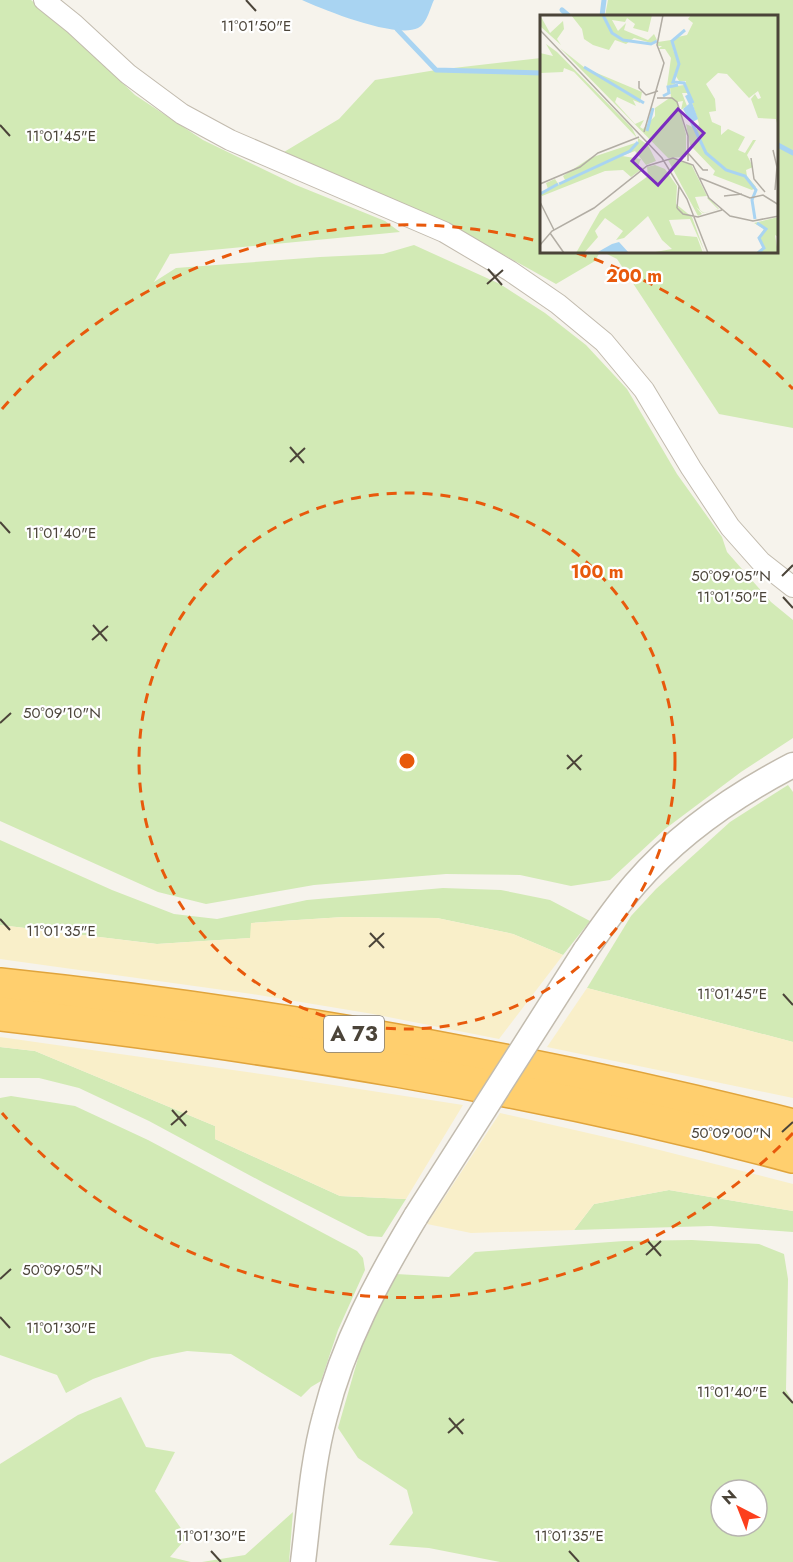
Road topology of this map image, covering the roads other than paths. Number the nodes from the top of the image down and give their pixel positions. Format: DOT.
graph roads {
  1 [pos="44,0"];
  2 [pos="792,586"];
  3 [pos="793,765"];
  4 [pos="0,985"];
  5 [pos="0,1014"];
  6 [pos="793,1126"];
  7 [pos="793,1156"];
  8 [pos="303,1562"];
  1 -- 2 [label="street"];
  3 -- 8 [label="street, bridge"];
  4 -- 6 [label="highway, A 73"];
  5 -- 7 [label="highway, A 73"];
}
